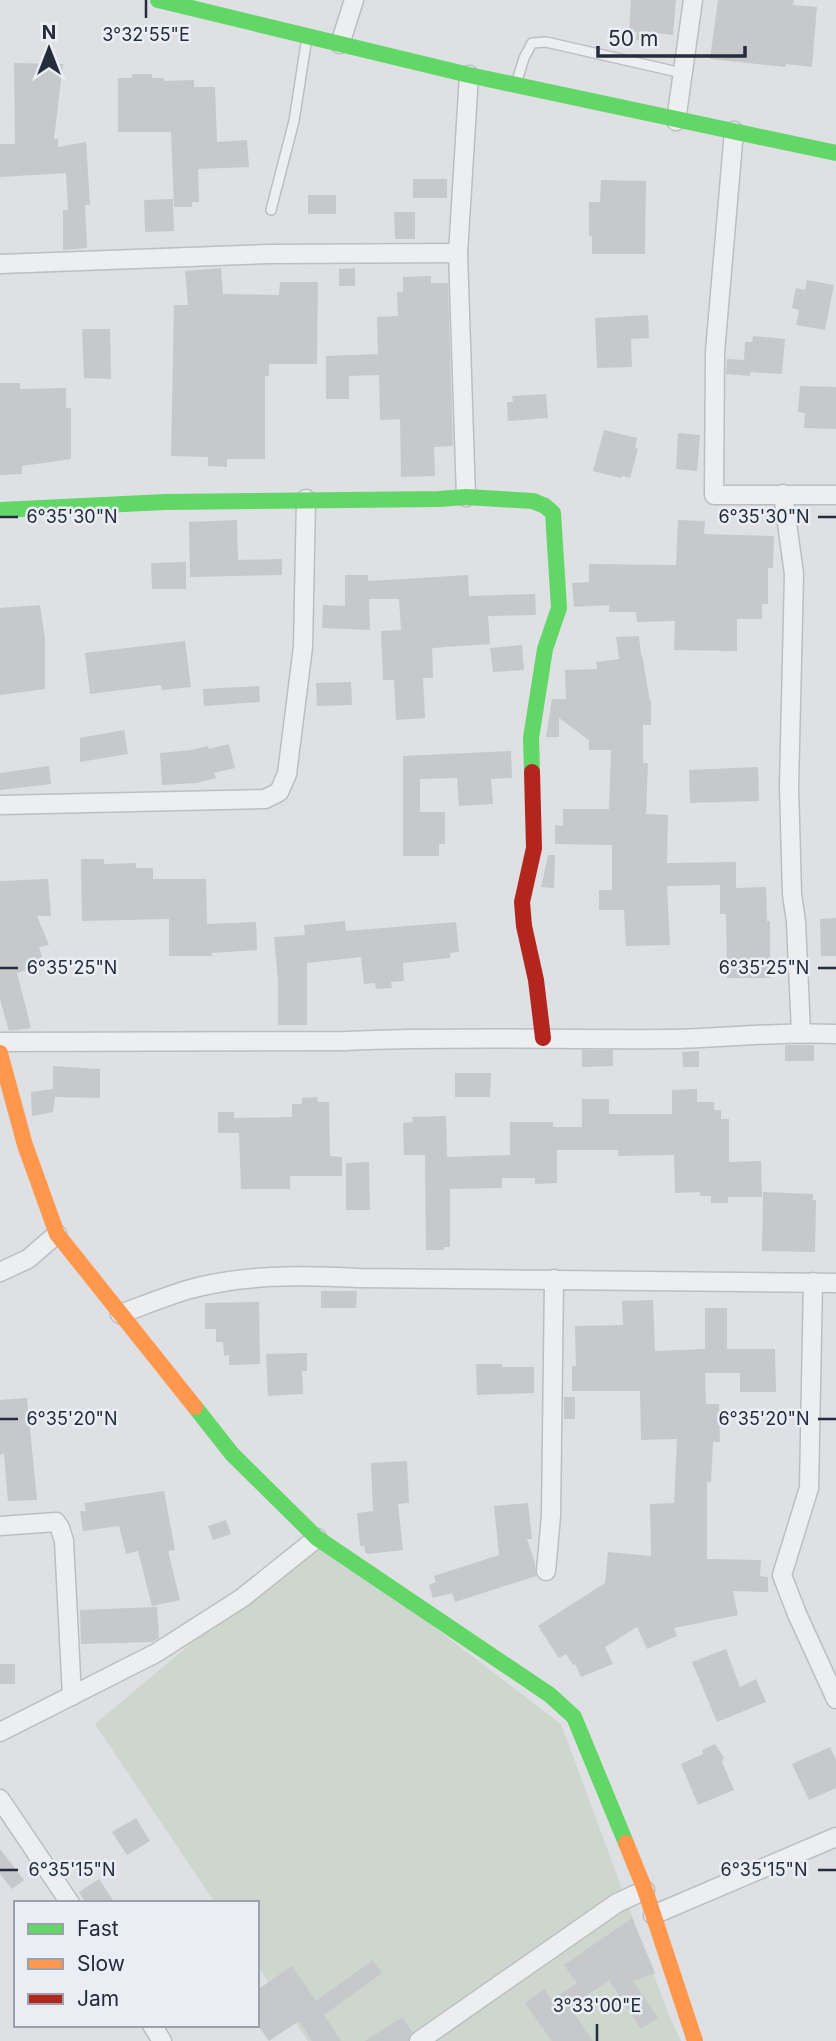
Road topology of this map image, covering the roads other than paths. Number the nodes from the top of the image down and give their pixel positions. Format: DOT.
graph roads {
  1 [pos="158,0"];
  2 [pos="354,0"];
  3 [pos="693,0"];
  4 [pos="307,36"];
  5 [pos="340,44"];
  6 [pos="682,73"];
  7 [pos="469,75"];
  8 [pos="516,84"];
  9 [pos="677,121"];
  10 [pos="734,131"];
  11 [pos="836,153"];
  12 [pos="271,210"];
  13 [pos="458,253"];
  14 [pos="0,264"];
  15 [pos="783,494"];
  16 [pos="836,495"];
  17 [pos="466,497"];
  18 [pos="306,499"];
  19 [pos="0,510"];
  20 [pos="0,805"];
  21 [pos="801,1032"];
  22 [pos="836,1034"];
  23 [pos="543,1038"];
  24 [pos="0,1042"];
  25 [pos="0,1052"];
  26 [pos="57,1234"];
  27 [pos="0,1272"];
  28 [pos="554,1279"];
  29 [pos="813,1282"];
  30 [pos="836,1283"];
  31 [pos="120,1314"];
  32 [pos="0,1525"];
  33 [pos="317,1538"];
  34 [pos="546,1571"];
  35 [pos="72,1696"];
  36 [pos="836,1699"];
  37 [pos="0,1732"];
  38 [pos="0,1799"];
  39 [pos="836,1837"];
  40 [pos="645,1890"];
  41 [pos="69,1901"];
  42 [pos="653,1915"];
  43 [pos="419,2041"];
  44 [pos="695,2041"];
  1 -- 4 [label="street"];
  2 -- 5 [label="street"];
  3 -- 6 [label="street"];
  4 -- 5 [label="street"];
  4 -- 12 [label="lane"];
  5 -- 7 [label="street"];
  6 -- 8 [label="lane"];
  6 -- 9 [label="street"];
  7 -- 8 [label="street"];
  7 -- 13 [label="street"];
  8 -- 9 [label="street"];
  9 -- 10 [label="street"];
  10 -- 11 [label="street"];
  10 -- 15 [label="street"];
  13 -- 14 [label="street"];
  13 -- 17 [label="street"];
  15 -- 16 [label="street"];
  15 -- 21 [label="street"];
  17 -- 18 [label="street"];
  17 -- 23 [label="street"];
  18 -- 19 [label="street"];
  18 -- 20 [label="street"];
  21 -- 22 [label="street"];
  21 -- 23 [label="street"];
  23 -- 24 [label="street"];
  25 -- 26 [label="street"];
  26 -- 27 [label="street"];
  26 -- 31 [label="street"];
  28 -- 29 [label="street"];
  28 -- 31 [label="street"];
  28 -- 34 [label="street"];
  29 -- 30 [label="street"];
  29 -- 36 [label="street"];
  31 -- 33 [label="street"];
  32 -- 35 [label="street"];
  33 -- 35 [label="street"];
  33 -- 40 [label="street"];
  35 -- 37 [label="street"];
  38 -- 41 [label="street"];
  39 -- 42 [label="street"];
  40 -- 42 [label="street"];
  40 -- 43 [label="street"];
  42 -- 44 [label="street"];
}
